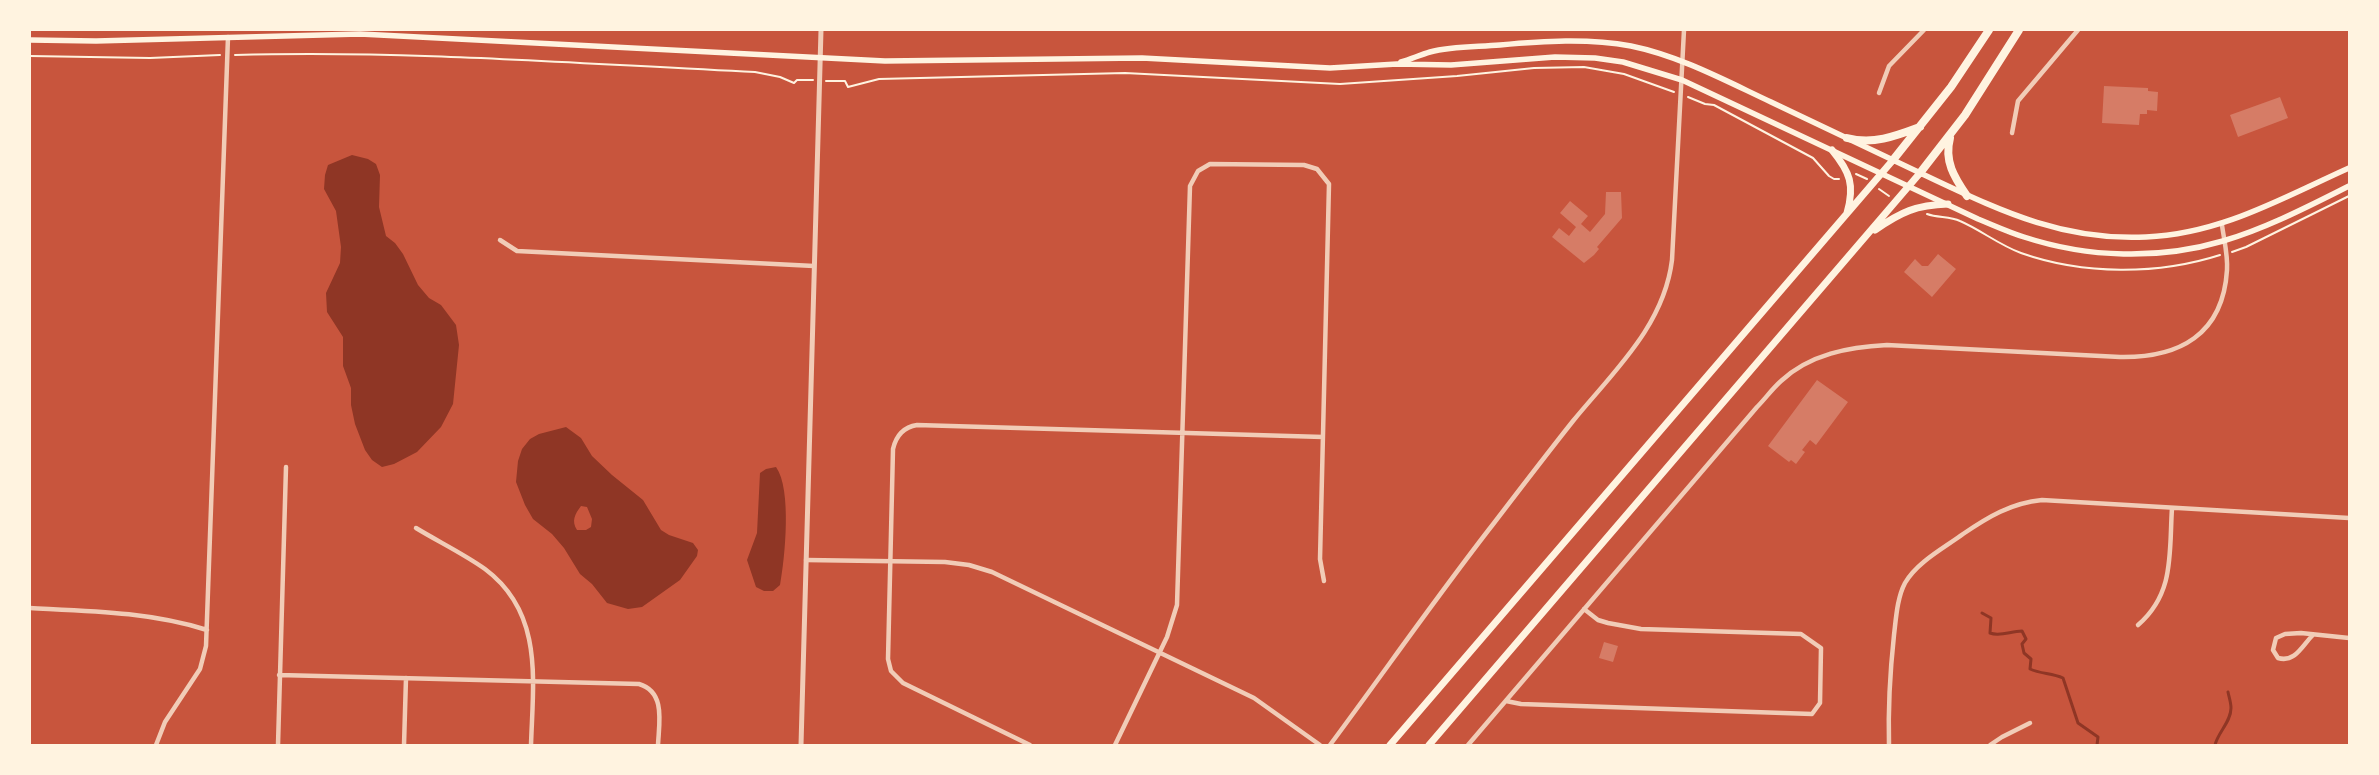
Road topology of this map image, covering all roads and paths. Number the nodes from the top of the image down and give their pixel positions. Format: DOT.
graph roads {
  1 [pos="821,30"];
  2 [pos="1684,30"];
  3 [pos="1924,30"];
  4 [pos="1989,30"];
  5 [pos="2019,30"];
  6 [pos="2078,30"];
  7 [pos="228,37"];
  8 [pos="30,40"];
  9 [pos="228,55"];
  10 [pos="30,56"];
  11 [pos="820,59"];
  12 [pos="1683,62"];
  13 [pos="1397,64"];
  14 [pos="819,80"];
  15 [pos="1682,80"];
  16 [pos="1879,93"];
  17 [pos="1681,94"];
  18 [pos="1922,126"];
  19 [pos="1951,133"];
  20 [pos="2012,133"];
  21 [pos="1847,138"];
  22 [pos="1832,150"];
  23 [pos="1893,160"];
  24 [pos="2349,168"];
  25 [pos="1882,172"];
  26 [pos="1920,173"];
  27 [pos="1909,186"];
  28 [pos="2349,186"];
  29 [pos="1967,196"];
  30 [pos="1948,204"];
  31 [pos="1846,217"];
  32 [pos="2222,225"];
  33 [pos="1868,234"];
  34 [pos="500,240"];
  35 [pos="2224,241"];
  36 [pos="814,266"];
  37 [pos="1183,433"];
  38 [pos="1324,437"];
  39 [pos="286,467"];
  40 [pos="2172,508"];
  41 [pos="2349,518"];
  42 [pos="416,528"];
  43 [pos="806,560"];
  44 [pos="890,561"];
  45 [pos="1324,581"];
  46 [pos="30,608"];
  47 [pos="1584,609"];
  48 [pos="2138,625"];
  49 [pos="207,630"];
  50 [pos="2312,636"];
  51 [pos="2349,638"];
  52 [pos="1160,653"];
  53 [pos="279,674"];
  54 [pos="406,678"];
  55 [pos="533,681"];
  56 [pos="1506,701"];
  57 [pos="2030,723"];
  58 [pos="156,745"];
  59 [pos="278,745"];
  60 [pos="404,745"];
  61 [pos="531,745"];
  62 [pos="658,745"];
  63 [pos="801,745"];
  64 [pos="1030,745"];
  65 [pos="1115,745"];
  66 [pos="1320,745"];
  67 [pos="1330,745"];
  68 [pos="1390,745"];
  69 [pos="1429,745"];
  70 [pos="1468,745"];
  71 [pos="1889,745"];
  72 [pos="1990,745"];
  1 -- 11 [label="street"];
  2 -- 12 [label="street"];
  3 -- 16 [label="street"];
  4 -- 18 [label="highway"];
  5 -- 19 [label="highway"];
  6 -- 20 [label="street"];
  7 -- 8 [label="main road"];
  7 -- 9 [label="street"];
  7 -- 11 [label="main road"];
  9 -- 10 [label="path"];
  9 -- 14 [label="path"];
  9 -- 49 [label="street"];
  11 -- 13 [label="main road"];
  11 -- 14 [label="street"];
  12 -- 13 [label="main road"];
  12 -- 15 [label="street"];
  12 -- 21 [label="main road"];
  13 -- 15 [label="main road"];
  14 -- 17 [label="path"];
  14 -- 36 [label="street"];
  15 -- 17 [label="street"];
  15 -- 22 [label="main road"];
  17 -- 67 [label="street"];
  18 -- 21 [label="highway"];
  18 -- 23 [label="highway"];
  19 -- 26 [label="highway"];
  19 -- 29 [label="highway"];
  21 -- 23 [label="main road"];
  22 -- 25 [label="main road"];
  22 -- 31 [label="highway"];
  23 -- 25 [label="highway"];
  23 -- 26 [label="main road"];
  24 -- 32 [label="main road"];
  25 -- 27 [label="main road"];
  25 -- 31 [label="highway"];
  26 -- 27 [label="highway"];
  26 -- 29 [label="main road"];
  27 -- 30 [label="main road"];
  27 -- 33 [label="highway"];
  28 -- 35 [label="main road"];
  29 -- 32 [label="main road"];
  30 -- 33 [label="highway"];
  30 -- 35 [label="main road"];
  31 -- 68 [label="highway"];
  32 -- 35 [label="street"];
  33 -- 69 [label="highway"];
  34 -- 36 [label="street"];
  35 -- 47 [label="street"];
  36 -- 43 [label="street"];
  37 -- 38 [label="street"];
  37 -- 38 [label="street"];
  37 -- 44 [label="street"];
  37 -- 52 [label="street"];
  38 -- 45 [label="street"];
  39 -- 53 [label="street"];
  40 -- 41 [label="street"];
  40 -- 48 [label="street"];
  40 -- 71 [label="street"];
  42 -- 55 [label="street"];
  43 -- 44 [label="street"];
  43 -- 63 [label="street"];
  44 -- 52 [label="street"];
  44 -- 64 [label="street"];
  46 -- 49 [label="street"];
  47 -- 56 [label="street"];
  47 -- 56 [label="street"];
  49 -- 58 [label="street"];
  50 -- 50 [label="street"];
  50 -- 51 [label="street"];
  52 -- 65 [label="street"];
  52 -- 66 [label="street"];
  53 -- 54 [label="street"];
  53 -- 59 [label="street"];
  54 -- 55 [label="street"];
  54 -- 60 [label="street"];
  55 -- 61 [label="street"];
  55 -- 62 [label="street"];
  56 -- 70 [label="street"];
  57 -- 72 [label="street"];
}
